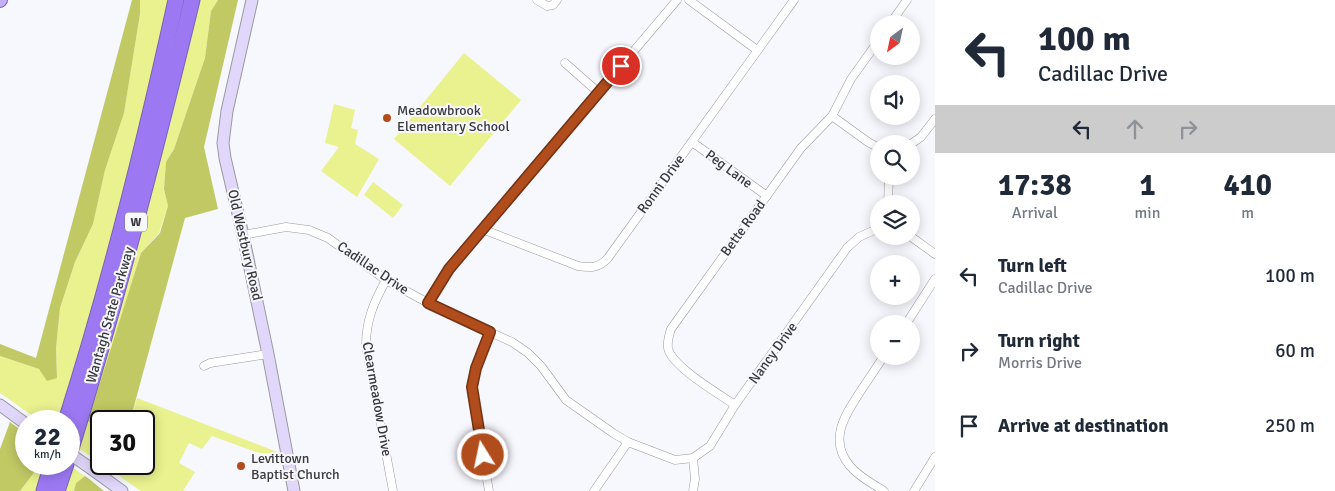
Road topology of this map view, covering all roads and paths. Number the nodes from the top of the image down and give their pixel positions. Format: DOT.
graph roads {
  1 [pos="176,0"];
  2 [pos="192,0"];
  3 [pos="252,0"];
  4 [pos="537,0"];
  5 [pos="557,0"];
  6 [pos="677,0"];
  7 [pos="689,0"];
  8 [pos="794,0"];
  9 [pos="907,0"];
  10 [pos="896,15"];
  11 [pos="757,50"];
  12 [pos="870,52"];
  13 [pos="565,63"];
  14 [pos="598,92"];
  15 [pos="832,116"];
  16 [pos="935,120"];
  17 [pos="920,138"];
  18 [pos="692,142"];
  19 [pos="870,142"];
  20 [pos="767,196"];
  21 [pos="482,229"];
  22 [pos="870,232"];
  23 [pos="243,234"];
  24 [pos="920,243"];
  25 [pos="935,254"];
  26 [pos="935,279"];
  27 [pos="386,280"];
  28 [pos="428,303"];
  29 [pos="912,315"];
  30 [pos="490,332"];
  31 [pos="268,354"];
  32 [pos="878,365"];
  33 [pos="204,366"];
  34 [pos="0,405"];
  35 [pos="735,405"];
  36 [pos="69,410"];
  37 [pos="15,416"];
  38 [pos="80,419"];
  39 [pos="628,442"];
  40 [pos="935,457"];
  41 [pos="693,458"];
  42 [pos="80,461"];
  43 [pos="49,475"];
  44 [pos="62,475"];
  45 [pos="44,491"];
  46 [pos="57,491"];
  47 [pos="122,491"];
  48 [pos="294,491"];
  49 [pos="393,491"];
  50 [pos="489,491"];
  51 [pos="594,491"];
  52 [pos="693,491"];
  53 [pos="884,491"];
  54 [pos="914,491"];
  1 -- 36 [label="highway, Wantagh State Parkway / W"];
  2 -- 38 [label="highway, Wantagh State Parkway / W"];
  3 -- 23 [label="street, Old Westbury Road"];
  4 -- 5 [label="street"];
  6 -- 14 [label="street"];
  7 -- 11 [label="street"];
  8 -- 11 [label="street, Ronni Drive"];
  9 -- 10 [label="street"];
  11 -- 18 [label="street, Ronni Drive"];
  12 -- 15 [label="street, Bette Road"];
  13 -- 14 [label="street"];
  14 -- 21 [label="street"];
  15 -- 19 [label="street"];
  15 -- 20 [label="street, Bette Road"];
  16 -- 17 [label="street"];
  18 -- 20 [label="street, Peg Lane"];
  18 -- 21 [label="street, Ronni Drive"];
  20 -- 35 [label="street, Bette Road"];
  21 -- 28 [label="street"];
  22 -- 35 [label="street, Nancy Drive"];
  23 -- 27 [label="street, Cadillac Drive"];
  23 -- 31 [label="street, Old Westbury Road"];
  24 -- 25 [label="street"];
  26 -- 29 [label="street"];
  27 -- 28 [label="street, Cadillac Drive"];
  27 -- 49 [label="street, Clearmeadow Drive"];
  28 -- 30 [label="street, Cadillac Drive"];
  30 -- 39 [label="street, Cadillac Drive"];
  30 -- 50 [label="street"];
  31 -- 33 [label="street"];
  31 -- 48 [label="street, Old Westbury Road"];
  32 -- 53 [label="street"];
  34 -- 37 [label="street"];
  35 -- 41 [label="street, Nancy Drive"];
  39 -- 41 [label="street, Cadillac Drive"];
  39 -- 51 [label="street"];
  40 -- 54 [label="street"];
  41 -- 52 [label="street"];
  42 -- 47 [label="street, bridge"];
  43 -- 45 [label="highway"];
  44 -- 46 [label="highway"];
}
